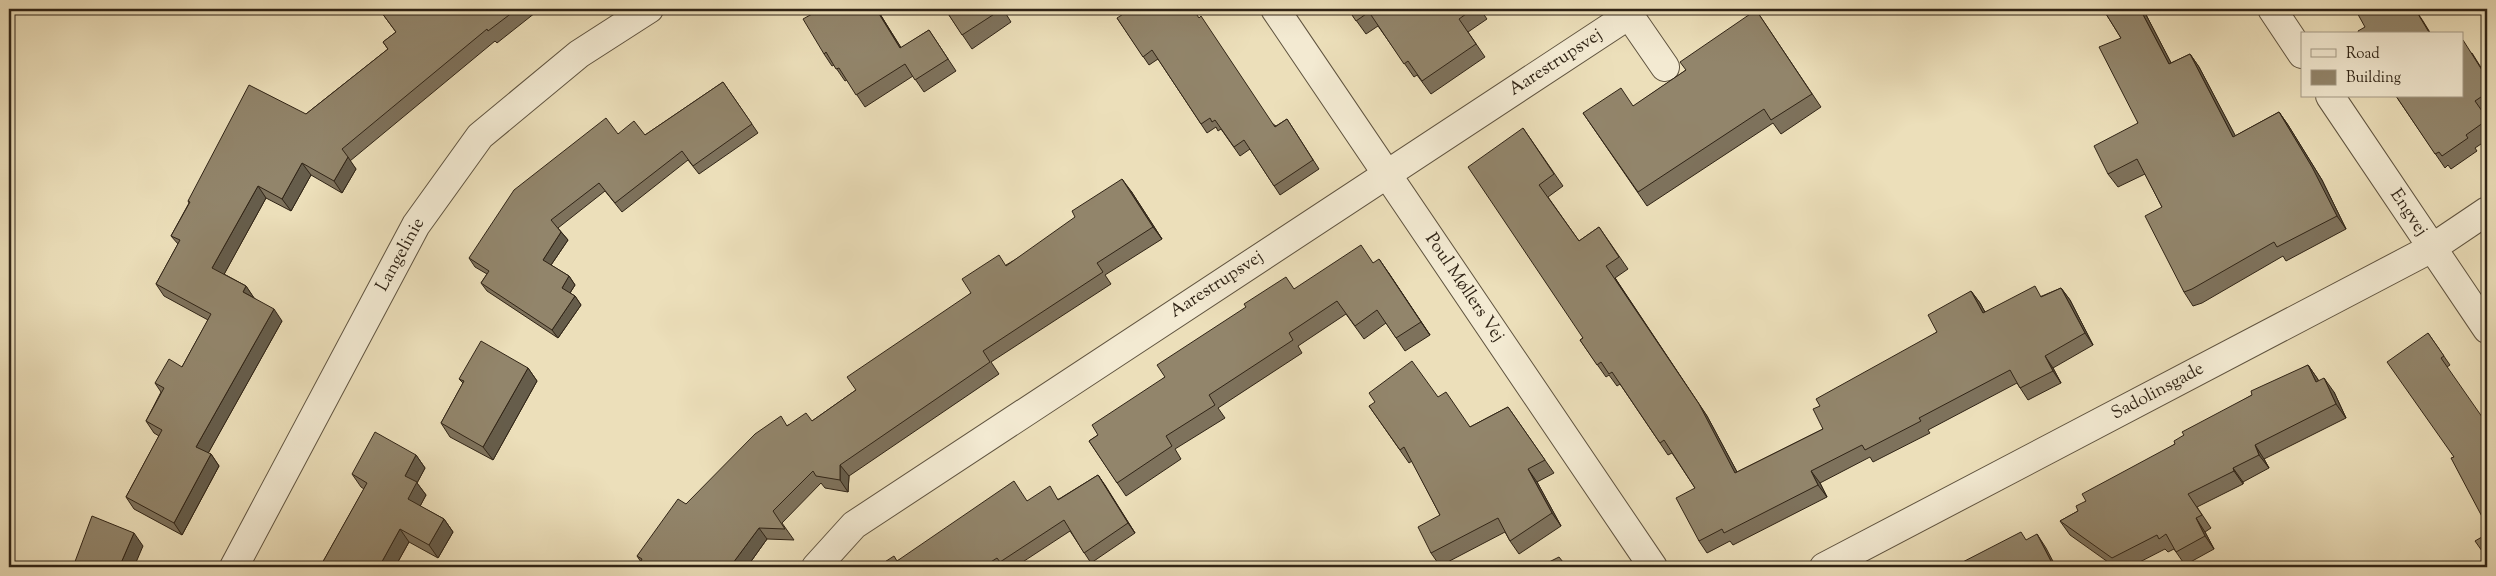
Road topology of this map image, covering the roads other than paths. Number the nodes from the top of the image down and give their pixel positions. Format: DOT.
graph roads {
  1 [pos="648,9"];
  2 [pos="1275,9"];
  3 [pos="2272,9"];
  4 [pos="1627,12"];
  5 [pos="2301,52"];
  6 [pos="1665,67"];
  7 [pos="2331,98"];
  8 [pos="1387,173"];
  9 [pos="2487,211"];
  10 [pos="2432,248"];
  11 [pos="2487,329"];
  12 [pos="234,567"];
  13 [pos="816,567"];
  14 [pos="1653,567"];
  15 [pos="1824,567"];
  1 -- 12 [label="street, Langelinie"];
  2 -- 8 [label="street, Poul Møllers Vej"];
  3 -- 5 [label="street"];
  4 -- 6 [label="street, Aarestrupsvej"];
  4 -- 8 [label="street, Aarestrupsvej"];
  7 -- 10 [label="street, Engvej"];
  8 -- 13 [label="street, Aarestrupsvej"];
  8 -- 14 [label="street, Poul Møllers Vej"];
  9 -- 10 [label="street, Sadolinsgade"];
  10 -- 11 [label="street, Engvej"];
  10 -- 15 [label="street, Sadolinsgade"];
}
